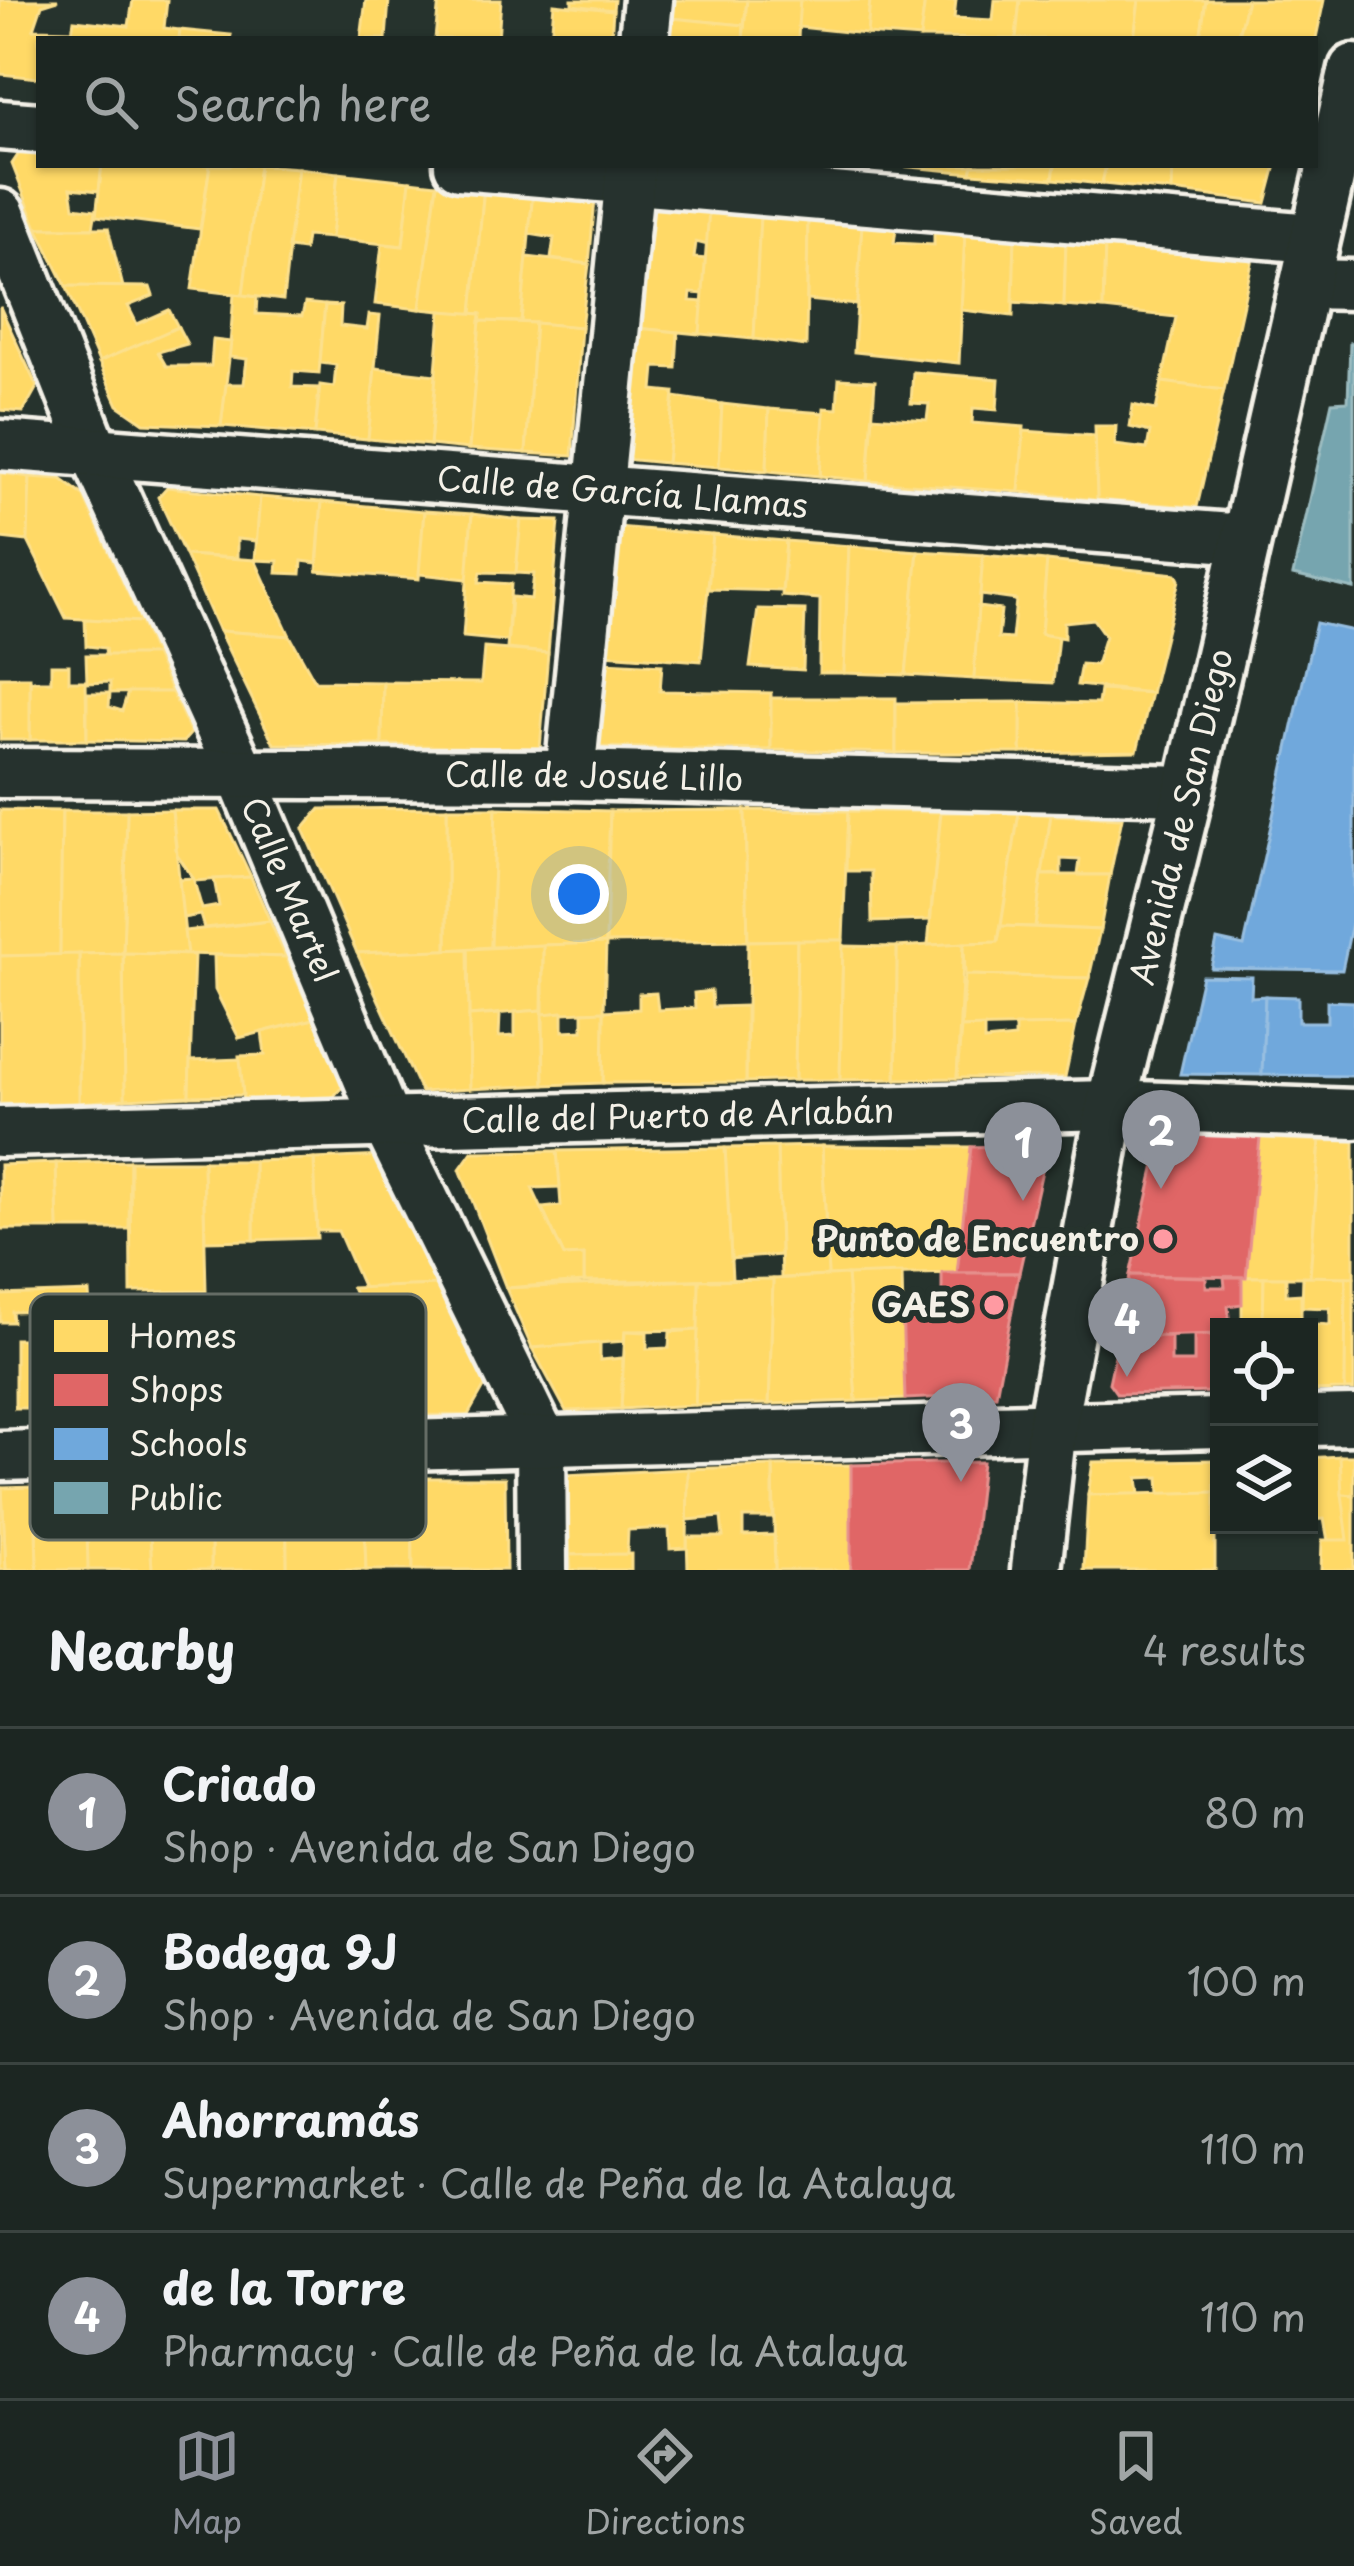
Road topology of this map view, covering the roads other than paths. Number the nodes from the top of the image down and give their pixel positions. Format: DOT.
graph roads {
  1 [pos="648,0"];
  2 [pos="644,36"];
  3 [pos="1354,69"];
  4 [pos="0,125"];
  5 [pos="36,128"];
  6 [pos="522,168"];
  7 [pos="630,173"];
  8 [pos="0,214"];
  9 [pos="1309,261"];
  10 [pos="1354,285"];
  11 [pos="0,445"];
  12 [pos="95,453"];
  13 [pos="598,488"];
  14 [pos="1245,539"];
  15 [pos="0,773"];
  16 [pos="241,775"];
  17 [pos="570,775"];
  18 [pos="1190,790"];
  19 [pos="1111,1105"];
  20 [pos="1354,1114"];
  21 [pos="388,1126"];
  22 [pos="0,1132"];
  23 [pos="1354,1420"];
  24 [pos="1318,1421"];
  25 [pos="1210,1423"];
  26 [pos="1052,1426"];
  27 [pos="541,1438"];
  28 [pos="426,1442"];
  29 [pos="30,1455"];
  30 [pos="0,1456"];
  31 [pos="542,1570"];
  32 [pos="1036,1570"];
  1 -- 2 [label="street"];
  3 -- 9 [label="street, Avenida de San Diego"];
  4 -- 5 [label="street"];
  6 -- 7 [label="street"];
  7 -- 9 [label="street"];
  7 -- 13 [label="street"];
  8 -- 12 [label="street, Calle Martel"];
  9 -- 10 [label="street"];
  9 -- 14 [label="street, Avenida de San Diego"];
  11 -- 12 [label="street, Calle de García Llamas"];
  12 -- 13 [label="street, Calle de García Llamas"];
  12 -- 16 [label="street, Calle Martel"];
  13 -- 14 [label="street, Calle de García Llamas"];
  13 -- 17 [label="street"];
  14 -- 18 [label="street, Avenida de San Diego"];
  15 -- 16 [label="street, Calle de Josué Lillo"];
  16 -- 17 [label="street, Calle de Josué Lillo"];
  16 -- 21 [label="street, Calle Martel"];
  17 -- 18 [label="street, Calle de Josué Lillo"];
  18 -- 19 [label="street, Avenida de San Diego"];
  19 -- 20 [label="street, Calle del Puerto de Arlabán"];
  19 -- 21 [label="street, Calle del Puerto de Arlabán"];
  19 -- 26 [label="street, Avenida de San Diego"];
  21 -- 22 [label="street, Calle del Puerto de Arlabán"];
  21 -- 27 [label="street, Calle Martel"];
  23 -- 24 [label="street"];
  25 -- 26 [label="street"];
  26 -- 27 [label="street"];
  26 -- 32 [label="street, Avenida de San Diego"];
  27 -- 28 [label="street"];
  27 -- 31 [label="street, Calle Martel"];
  29 -- 30 [label="street"];
}
